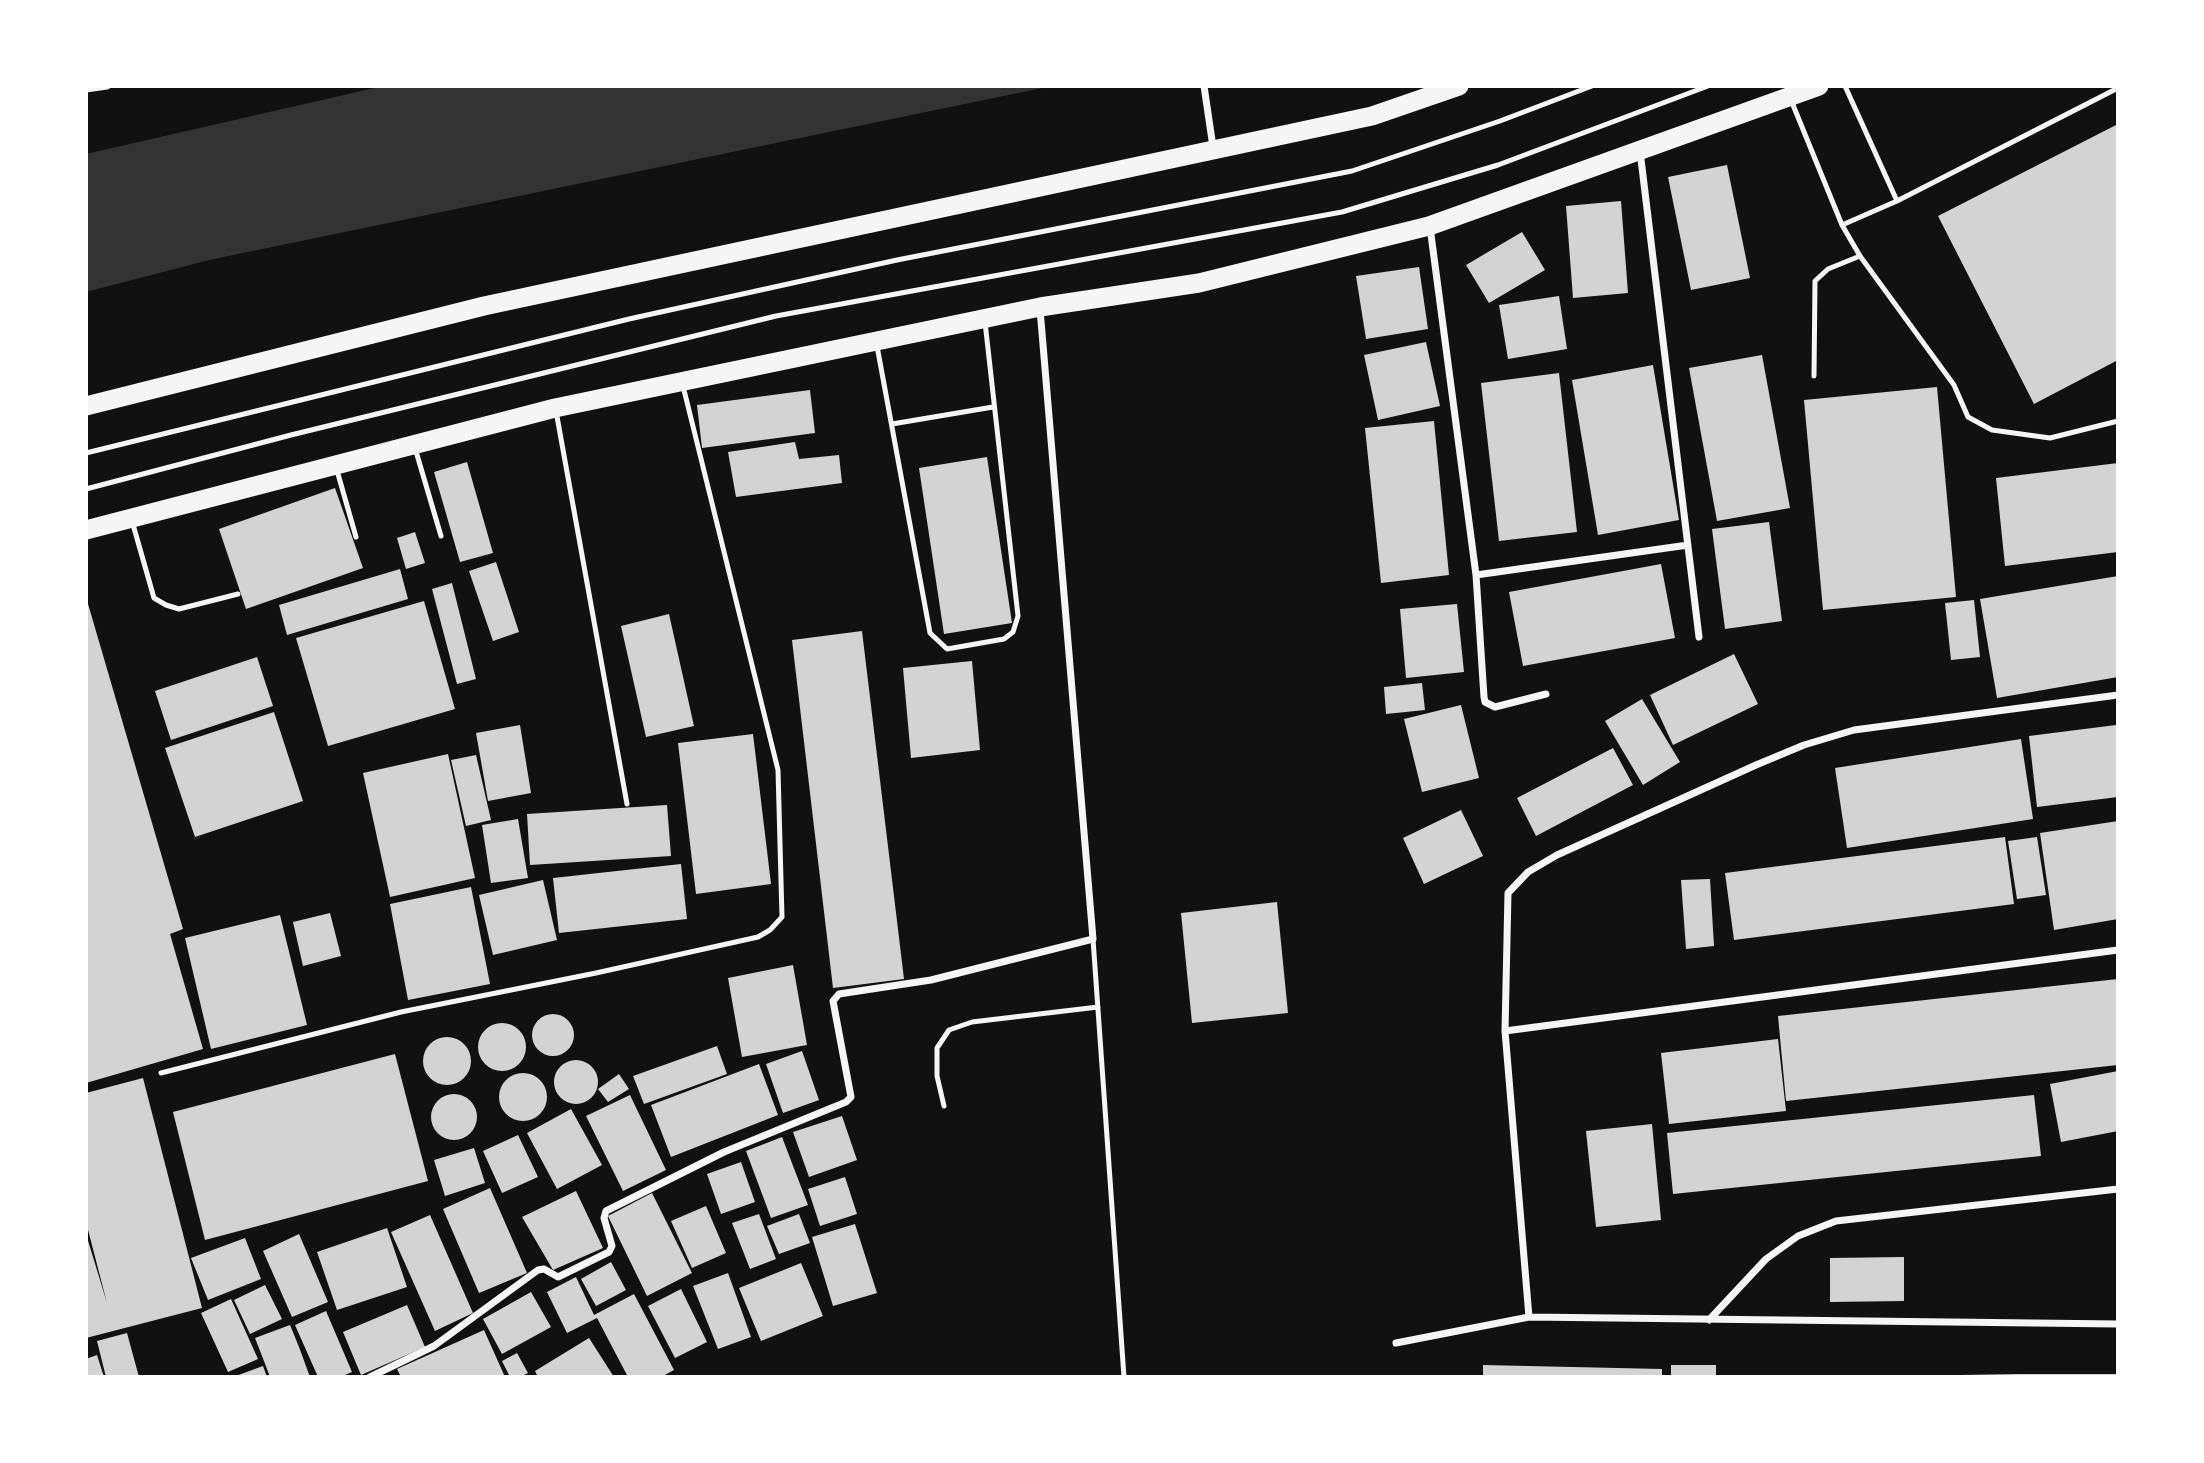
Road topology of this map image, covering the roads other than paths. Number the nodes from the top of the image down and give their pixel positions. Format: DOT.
graph roads {
  1 [pos="107,86"];
  2 [pos="1204,86"];
  3 [pos="1460,86"];
  4 [pos="1592,86"];
  5 [pos="1708,86"];
  6 [pos="1819,86"];
  7 [pos="1845,86"];
  8 [pos="2118,88"];
  9 [pos="86,89"];
  10 [pos="1791,98"];
  11 [pos="1640,150"];
  12 [pos="1214,151"];
  13 [pos="1897,201"];
  14 [pos="1842,225"];
  15 [pos="1429,226"];
  16 [pos="1860,256"];
  17 [pos="1040,307"];
  18 [pos="984,319"];
  19 [pos="876,340"];
  20 [pos="1815,376"];
  21 [pos="682,383"];
  22 [pos="86,406"];
  23 [pos="993,407"];
  24 [pos="555,408"];
  25 [pos="2118,421"];
  26 [pos="892,425"];
  27 [pos="414,444"];
  28 [pos="86,453"];
  29 [pos="335,464"];
  30 [pos="86,489"];
  31 [pos="131,518"];
  32 [pos="86,530"];
  33 [pos="441,536"];
  34 [pos="356,537"];
  35 [pos="1688,545"];
  36 [pos="1476,575"];
  37 [pos="238,594"];
  38 [pos="1699,637"];
  39 [pos="1546,694"];
  40 [pos="2118,695"];
  41 [pos="627,804"];
  42 [pos="1093,939"];
  43 [pos="2118,950"];
  44 [pos="1098,1007"];
  45 [pos="1505,1031"];
  46 [pos="161,1073"];
  47 [pos="944,1105"];
  48 [pos="2118,1189"];
  49 [pos="1529,1317"];
  50 [pos="1709,1320"];
  51 [pos="2118,1324"];
  52 [pos="1396,1343"];
  53 [pos="370,1377"];
  54 [pos="1124,1377"];
  1 -- 9 [label="street"];
  2 -- 12 [label="street"];
  3 -- 12 [label="highway"];
  4 -- 28 [label="lane"];
  5 -- 30 [label="lane"];
  6 -- 10 [label="highway"];
  7 -- 13 [label="lane"];
  8 -- 13 [label="lane"];
  10 -- 11 [label="highway"];
  10 -- 14 [label="lane"];
  11 -- 15 [label="highway"];
  11 -- 35 [label="street"];
  12 -- 22 [label="highway"];
  13 -- 14 [label="lane"];
  14 -- 16 [label="lane"];
  15 -- 17 [label="highway"];
  15 -- 36 [label="street"];
  16 -- 20 [label="lane"];
  16 -- 25 [label="lane"];
  17 -- 18 [label="highway"];
  17 -- 42 [label="street"];
  18 -- 19 [label="highway"];
  18 -- 23 [label="lane"];
  19 -- 21 [label="highway"];
  19 -- 26 [label="lane"];
  21 -- 24 [label="highway"];
  21 -- 46 [label="lane"];
  23 -- 26 [label="lane"];
  23 -- 26 [label="lane"];
  24 -- 27 [label="highway"];
  24 -- 41 [label="lane"];
  27 -- 29 [label="highway"];
  27 -- 33 [label="lane"];
  29 -- 31 [label="highway"];
  29 -- 34 [label="lane"];
  31 -- 32 [label="highway"];
  31 -- 37 [label="lane"];
  35 -- 36 [label="street"];
  35 -- 38 [label="street"];
  36 -- 39 [label="street"];
  40 -- 45 [label="street"];
  42 -- 44 [label="lane"];
  42 -- 53 [label="street"];
  43 -- 45 [label="street"];
  44 -- 47 [label="lane"];
  44 -- 54 [label="lane"];
  45 -- 49 [label="street"];
  48 -- 50 [label="street"];
  49 -- 50 [label="street"];
  49 -- 52 [label="street"];
  50 -- 51 [label="street"];
}
